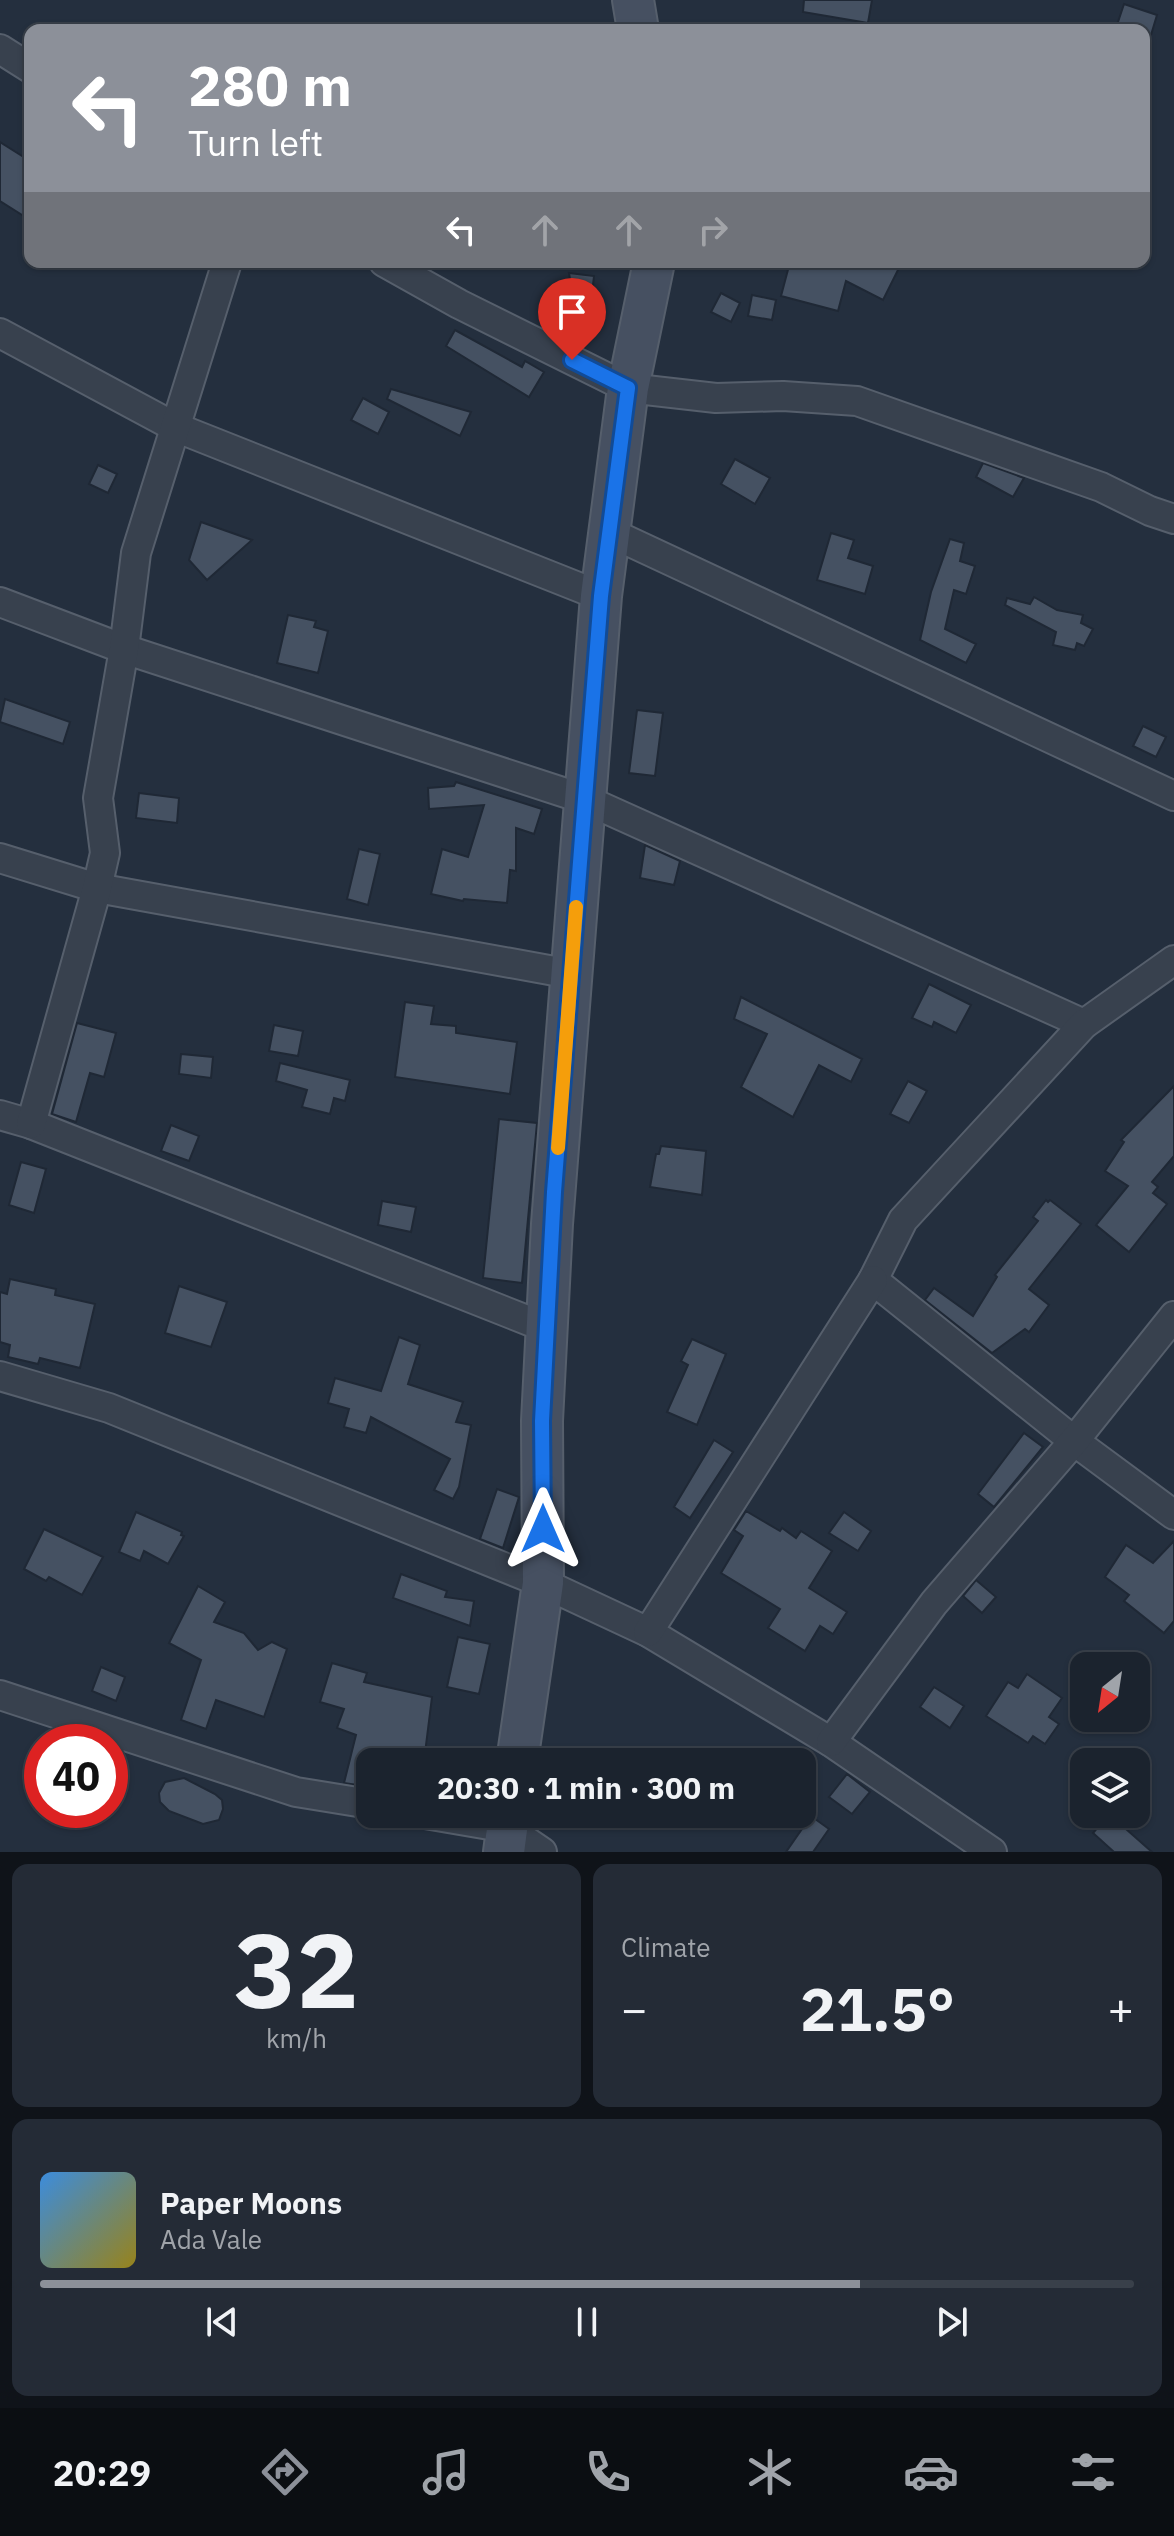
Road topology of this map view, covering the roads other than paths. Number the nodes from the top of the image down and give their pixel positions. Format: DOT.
graph roads {
  1 [pos="633,0"];
  2 [pos="637,24"];
  3 [pos="0,49"];
  4 [pos="24,64"];
  5 [pos="225,268"];
  6 [pos="395,268"];
  7 [pos="653,268"];
  8 [pos="0,333"];
  9 [pos="628,388"];
  10 [pos="175,427"];
  11 [pos="1174,519"];
  12 [pos="609,532"];
  13 [pos="601,596"];
  14 [pos="0,602"];
  15 [pos="124,649"];
  16 [pos="1174,796"];
  17 [pos="584,799"];
  18 [pos="0,858"];
  19 [pos="97,888"];
  20 [pos="1174,960"];
  21 [pos="571,974"];
  22 [pos="1084,1024"];
  23 [pos="0,1115"];
  24 [pos="31,1124"];
  25 [pos="873,1280"];
  26 [pos="1174,1316"];
  27 [pos="547,1328"];
  28 [pos="0,1376"];
  29 [pos="1074,1441"];
  30 [pos="1174,1515"];
  31 [pos="543,1583"];
  32 [pos="648,1632"];
  33 [pos="0,1695"];
  34 [pos="831,1742"];
  35 [pos="519,1748"];
  36 [pos="356,1802"];
  37 [pos="507,1831"];
  38 [pos="542,1852"];
  39 [pos="992,1852"];
  1 -- 2 [label="street"];
  3 -- 4 [label="street"];
  5 -- 10 [label="street"];
  6 -- 9 [label="street"];
  7 -- 9 [label="street"];
  8 -- 10 [label="street"];
  9 -- 11 [label="street"];
  9 -- 12 [label="street"];
  10 -- 13 [label="street"];
  10 -- 15 [label="street"];
  12 -- 13 [label="street"];
  12 -- 16 [label="street"];
  13 -- 17 [label="street"];
  14 -- 15 [label="street"];
  15 -- 17 [label="street"];
  15 -- 19 [label="street"];
  17 -- 21 [label="street"];
  17 -- 22 [label="street"];
  18 -- 19 [label="street"];
  19 -- 21 [label="street"];
  19 -- 24 [label="street"];
  20 -- 22 [label="street"];
  21 -- 27 [label="street"];
  22 -- 25 [label="street"];
  23 -- 24 [label="street"];
  24 -- 27 [label="street"];
  25 -- 29 [label="street"];
  25 -- 32 [label="street"];
  26 -- 29 [label="street"];
  27 -- 31 [label="street"];
  28 -- 31 [label="street"];
  29 -- 30 [label="street"];
  29 -- 34 [label="street"];
  31 -- 32 [label="street"];
  31 -- 35 [label="street"];
  32 -- 34 [label="street"];
  33 -- 36 [label="street"];
  34 -- 39 [label="street"];
  37 -- 38 [label="street"];
}
